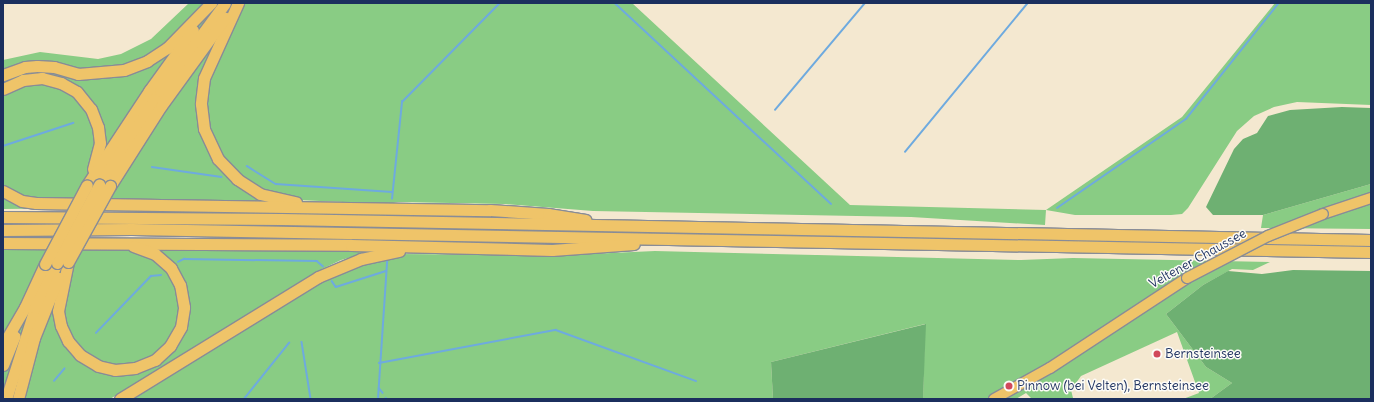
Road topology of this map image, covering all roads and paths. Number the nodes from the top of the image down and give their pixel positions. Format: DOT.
graph roads {
  1 [pos="211,3"];
  2 [pos="225,3"];
  3 [pos="237,3"];
  4 [pos="3,75"];
  5 [pos="3,89"];
  6 [pos="87,185"];
  7 [pos="105,186"];
  8 [pos="3,191"];
  9 [pos="1371,198"];
  10 [pos="368,208"];
  11 [pos="3,217"];
  12 [pos="625,226"];
  13 [pos="3,230"];
  14 [pos="682,239"];
  15 [pos="1371,240"];
  16 [pos="113,242"];
  17 [pos="3,243"];
  18 [pos="473,248"];
  19 [pos="1371,252"];
  20 [pos="62,263"];
  21 [pos="25,307"];
  22 [pos="3,345"];
  23 [pos="3,365"];
  24 [pos="6,399"];
  25 [pos="18,399"];
  26 [pos="120,399"];
  27 [pos="994,399"];
  1 -- 4 [label="highway"];
  1 -- 6 [label="highway"];
  2 -- 7 [label="highway"];
  3 -- 7 [label="highway"];
  3 -- 10 [label="highway"];
  5 -- 6 [label="highway"];
  6 -- 21 [label="highway, bridge"];
  7 -- 20 [label="highway, bridge"];
  8 -- 10 [label="highway"];
  9 -- 27 [label="main road, Veltener Chaussee, bridge"];
  10 -- 12 [label="highway"];
  11 -- 12 [label="highway"];
  12 -- 15 [label="highway"];
  13 -- 14 [label="highway"];
  14 -- 18 [label="highway"];
  14 -- 19 [label="highway"];
  16 -- 17 [label="highway"];
  16 -- 18 [label="highway"];
  16 -- 20 [label="highway"];
  18 -- 26 [label="highway"];
  20 -- 24 [label="highway"];
  20 -- 25 [label="highway"];
  21 -- 22 [label="highway"];
  21 -- 23 [label="highway"];
}
